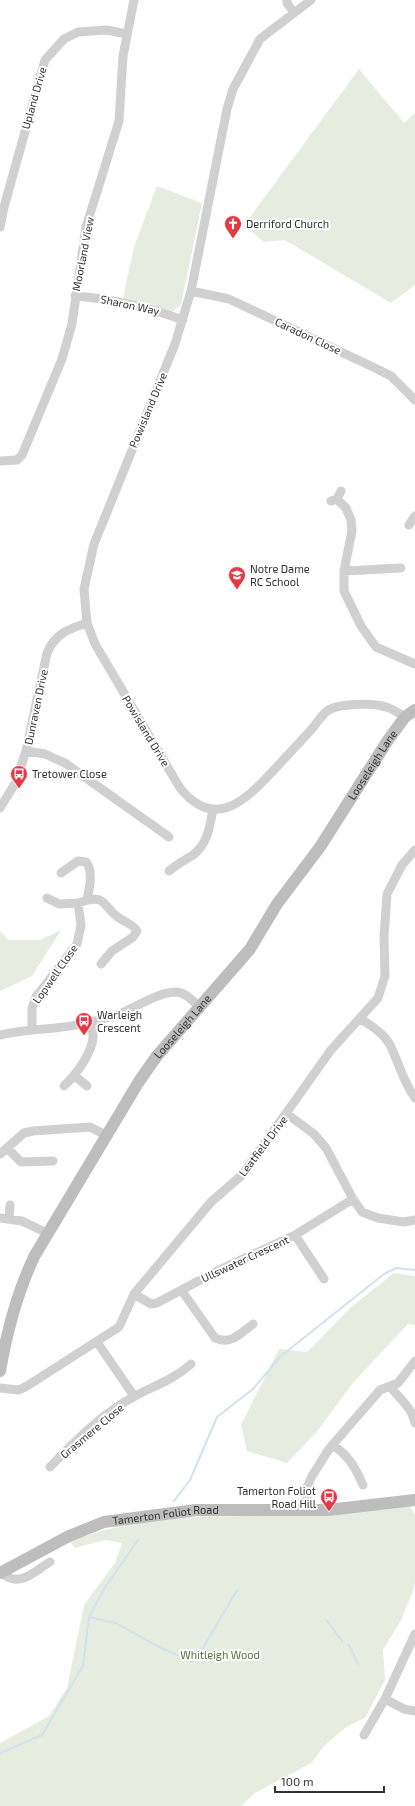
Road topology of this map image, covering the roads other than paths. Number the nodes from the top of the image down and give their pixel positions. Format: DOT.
graph roads {
  1 [pos="134,0"];
  2 [pos="287,0"];
  3 [pos="311,0"];
  4 [pos="294,13"];
  5 [pos="127,34"];
  6 [pos="0,227"];
  7 [pos="191,291"];
  8 [pos="75,296"];
  9 [pos="183,320"];
  10 [pos="415,400"];
  11 [pos="0,460"];
  12 [pos="336,497"];
  13 [pos="415,516"];
  14 [pos="409,524"];
  15 [pos="401,568"];
  16 [pos="344,571"];
  17 [pos="87,623"];
  18 [pos="415,664"];
  19 [pos="410,714"];
  20 [pos="26,750"];
  21 [pos="0,808"];
  22 [pos="213,809"];
  23 [pos="169,837"];
  24 [pos="415,850"];
  25 [pos="170,871"];
  26 [pos="61,874"];
  27 [pos="47,898"];
  28 [pos="83,902"];
  29 [pos="132,914"];
  30 [pos="126,922"];
  31 [pos="101,964"];
  32 [pos="200,1008"];
  33 [pos="360,1018"];
  34 [pos="90,1022"];
  35 [pos="32,1029"];
  36 [pos="0,1035"];
  37 [pos="75,1076"];
  38 [pos="64,1086"];
  39 [pos="87,1086"];
  40 [pos="415,1098"];
  41 [pos="287,1114"];
  42 [pos="108,1136"];
  43 [pos="4,1151"];
  44 [pos="53,1160"];
  45 [pos="353,1199"];
  46 [pos="10,1205"];
  47 [pos="4,1218"];
  48 [pos="415,1220"];
  49 [pos="49,1234"];
  50 [pos="295,1235"];
  51 [pos="324,1279"];
  52 [pos="182,1290"];
  53 [pos="134,1294"];
  54 [pos="253,1324"];
  55 [pos="98,1342"];
  56 [pos="415,1361"];
  57 [pos="192,1364"];
  58 [pos="0,1371"];
  59 [pos="391,1387"];
  60 [pos="0,1388"];
  61 [pos="134,1396"];
  62 [pos="415,1424"];
  63 [pos="332,1445"];
  64 [pos="50,1467"];
  65 [pos="363,1485"];
  66 [pos="415,1500"];
  67 [pos="307,1510"];
  68 [pos="50,1562"];
  69 [pos="1,1573"];
  70 [pos="415,1634"];
  71 [pos="385,1699"];
  72 [pos="415,1711"];
  73 [pos="364,1735"];
  1 -- 5 [label="street, Moorland View"];
  2 -- 4 [label="street"];
  3 -- 4 [label="street, Powisland Drive"];
  4 -- 7 [label="street, Powisland Drive"];
  5 -- 6 [label="street, Upland Drive"];
  5 -- 8 [label="street, Moorland View"];
  7 -- 9 [label="street, Powisland Drive"];
  7 -- 10 [label="street, Caradon Close"];
  8 -- 9 [label="street, Sharon Way"];
  8 -- 11 [label="street, Moorland View"];
  9 -- 17 [label="street, Powisland Drive"];
  12 -- 16 [label="street"];
  13 -- 14 [label="street"];
  15 -- 16 [label="street"];
  16 -- 18 [label="street"];
  17 -- 20 [label="street, Dunraven Drive"];
  17 -- 22 [label="street, Powisland Drive"];
  19 -- 22 [label="street, Powisland Drive"];
  19 -- 32 [label="street, Looseleigh Lane"];
  20 -- 21 [label="street, Dunraven Drive"];
  20 -- 23 [label="street"];
  22 -- 25 [label="street"];
  24 -- 33 [label="street, Leatfield Drive"];
  26 -- 28 [label="street, Lopwell Close"];
  27 -- 28 [label="street"];
  28 -- 30 [label="street"];
  28 -- 35 [label="street, Lopwell Close"];
  29 -- 30 [label="street"];
  30 -- 31 [label="street"];
  32 -- 34 [label="street"];
  32 -- 42 [label="street, Looseleigh Lane"];
  33 -- 40 [label="street"];
  33 -- 41 [label="street, Leatfield Drive"];
  34 -- 35 [label="street"];
  34 -- 37 [label="street"];
  35 -- 36 [label="street"];
  37 -- 38 [label="street"];
  37 -- 39 [label="street"];
  41 -- 45 [label="street"];
  41 -- 53 [label="street, Leatfield Drive"];
  42 -- 43 [label="street"];
  42 -- 49 [label="street, Looseleigh Lane"];
  43 -- 44 [label="street"];
  45 -- 48 [label="street"];
  45 -- 50 [label="street, Ullswater Crescent"];
  46 -- 47 [label="street"];
  47 -- 49 [label="street"];
  49 -- 58 [label="street, Looseleigh Lane"];
  50 -- 51 [label="street"];
  50 -- 52 [label="street, Ullswater Crescent"];
  52 -- 53 [label="street, Ullswater Crescent"];
  52 -- 54 [label="street"];
  53 -- 55 [label="street, Leatfield Drive"];
  55 -- 60 [label="street, Leatfield Drive"];
  55 -- 61 [label="street, Grasmere Close"];
  56 -- 59 [label="street"];
  57 -- 61 [label="street, Grasmere Close"];
  59 -- 62 [label="street"];
  59 -- 63 [label="street"];
  61 -- 64 [label="street, Grasmere Close"];
  63 -- 65 [label="street"];
  63 -- 67 [label="street"];
  66 -- 67 [label="street, Tamerton Foliot Road"];
  67 -- 69 [label="street, Tamerton Foliot Road"];
  68 -- 69 [label="street"];
  70 -- 71 [label="street"];
  71 -- 72 [label="street"];
  71 -- 73 [label="street"];
}
